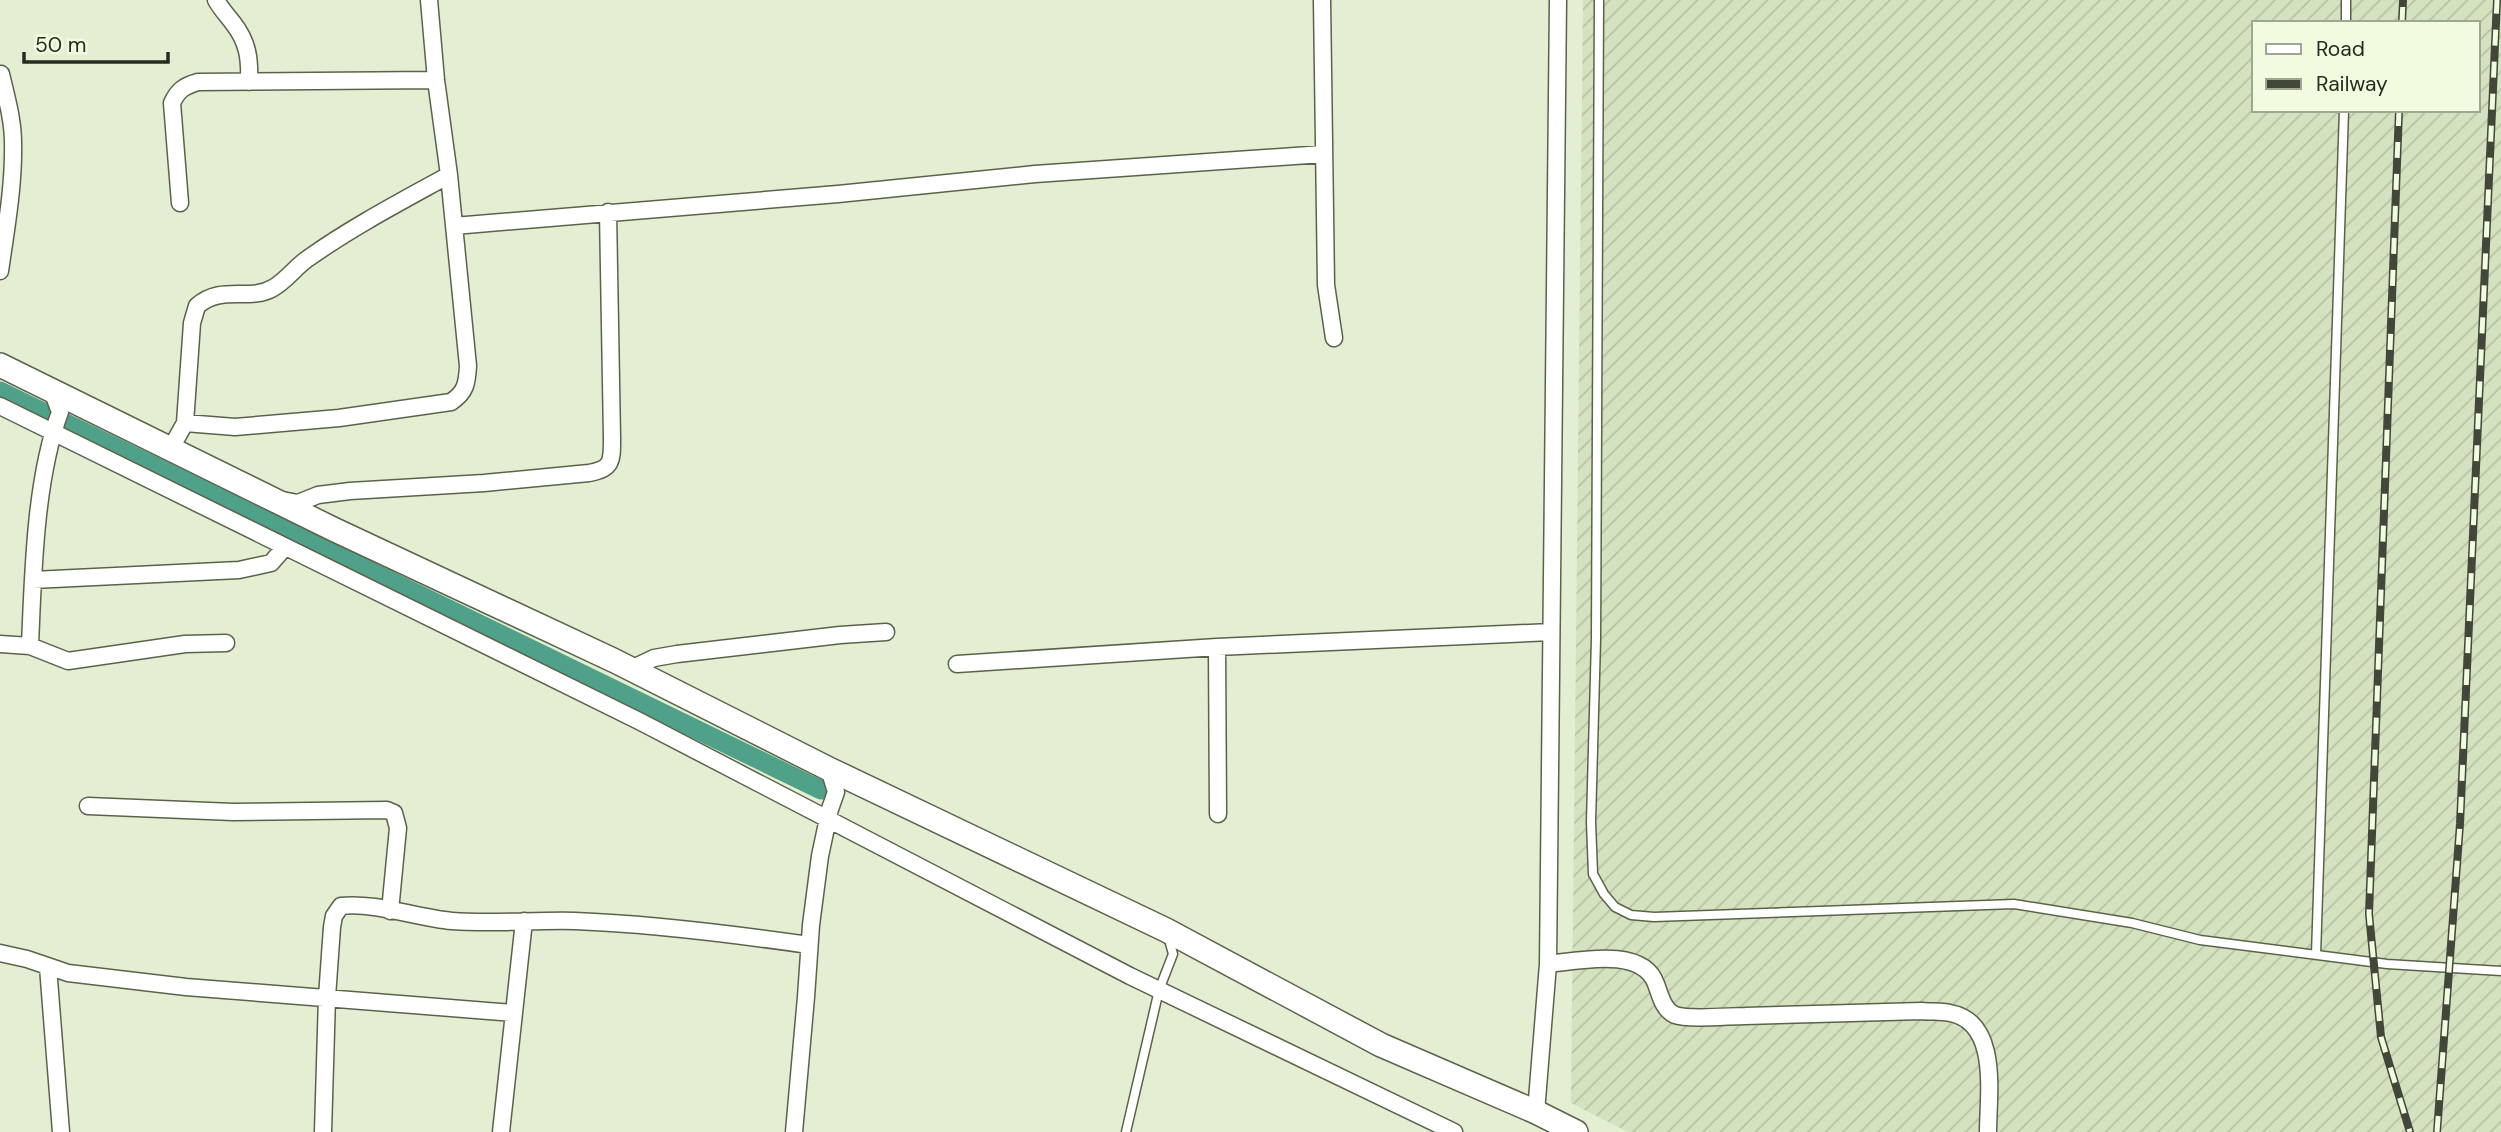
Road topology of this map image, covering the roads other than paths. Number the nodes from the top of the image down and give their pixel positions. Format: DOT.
graph roads {
  1 [pos="216,0"];
  2 [pos="429,0"];
  3 [pos="1322,0"];
  4 [pos="1558,0"];
  5 [pos="1599,0"];
  6 [pos="2346,0"];
  7 [pos="2346,21"];
  8 [pos="1,74"];
  9 [pos="436,80"];
  10 [pos="249,82"];
  11 [pos="2344,112"];
  12 [pos="1323,153"];
  13 [pos="449,175"];
  14 [pos="180,203"];
  15 [pos="608,212"];
  16 [pos="454,226"];
  17 [pos="0,271"];
  18 [pos="1334,338"];
  19 [pos="0,365"];
  20 [pos="0,406"];
  21 [pos="55,415"];
  22 [pos="185,423"];
  23 [pos="171,448"];
  24 [pos="274,499"];
  25 [pos="285,547"];
  26 [pos="33,580"];
  27 [pos="886,632"];
  28 [pos="1551,632"];
  29 [pos="226,643"];
  30 [pos="0,644"];
  31 [pos="30,646"];
  32 [pos="1217,647"];
  33 [pos="615,661"];
  34 [pos="957,664"];
  35 [pos="829,769"];
  36 [pos="88,806"];
  37 [pos="829,814"];
  38 [pos="1218,814"];
  39 [pos="390,911"];
  40 [pos="524,921"];
  41 [pos="1166,930"];
  42 [pos="809,945"];
  43 [pos="0,953"];
  44 [pos="2316,955"];
  45 [pos="1548,964"];
  46 [pos="48,967"];
  47 [pos="2501,971"];
  48 [pos="1161,985"];
  49 [pos="327,997"];
  50 [pos="514,1013"];
  51 [pos="1536,1112"];
  52 [pos="61,1132"];
  53 [pos="323,1132"];
  54 [pos="501,1132"];
  55 [pos="794,1132"];
  56 [pos="1126,1132"];
  57 [pos="1454,1132"];
  58 [pos="1576,1132"];
  59 [pos="1988,1132"];
  1 -- 10 [label="street"];
  2 -- 9 [label="street"];
  3 -- 12 [label="street"];
  4 -- 28 [label="street"];
  5 -- 44 [label="lane"];
  6 -- 7 [label="lane"];
  8 -- 17 [label="street"];
  9 -- 10 [label="street"];
  9 -- 13 [label="street"];
  10 -- 14 [label="street"];
  11 -- 44 [label="lane"];
  12 -- 15 [label="street"];
  12 -- 18 [label="street"];
  13 -- 16 [label="street"];
  13 -- 22 [label="street"];
  15 -- 16 [label="street"];
  15 -- 24 [label="street"];
  16 -- 22 [label="street"];
  19 -- 21 [label="street"];
  20 -- 21 [label="street"];
  21 -- 23 [label="street"];
  21 -- 25 [label="street"];
  21 -- 26 [label="street"];
  22 -- 23 [label="street"];
  23 -- 24 [label="street"];
  24 -- 33 [label="street"];
  25 -- 26 [label="street"];
  25 -- 37 [label="street"];
  26 -- 31 [label="street"];
  27 -- 33 [label="street"];
  28 -- 32 [label="street"];
  28 -- 45 [label="street"];
  29 -- 31 [label="street"];
  30 -- 31 [label="street"];
  32 -- 34 [label="street"];
  32 -- 38 [label="street"];
  33 -- 35 [label="street"];
  35 -- 37 [label="street"];
  35 -- 41 [label="street"];
  36 -- 39 [label="street"];
  37 -- 42 [label="street"];
  37 -- 48 [label="street"];
  39 -- 40 [label="street"];
  39 -- 49 [label="street"];
  40 -- 42 [label="street"];
  40 -- 50 [label="street"];
  41 -- 48 [label="lane"];
  41 -- 51 [label="street"];
  42 -- 55 [label="street"];
  43 -- 46 [label="street"];
  44 -- 47 [label="lane"];
  45 -- 51 [label="street"];
  45 -- 59 [label="street"];
  46 -- 49 [label="street"];
  46 -- 52 [label="street"];
  48 -- 56 [label="lane"];
  48 -- 57 [label="street"];
  49 -- 50 [label="street"];
  49 -- 53 [label="street"];
  50 -- 54 [label="street"];
  51 -- 58 [label="street"];
}
